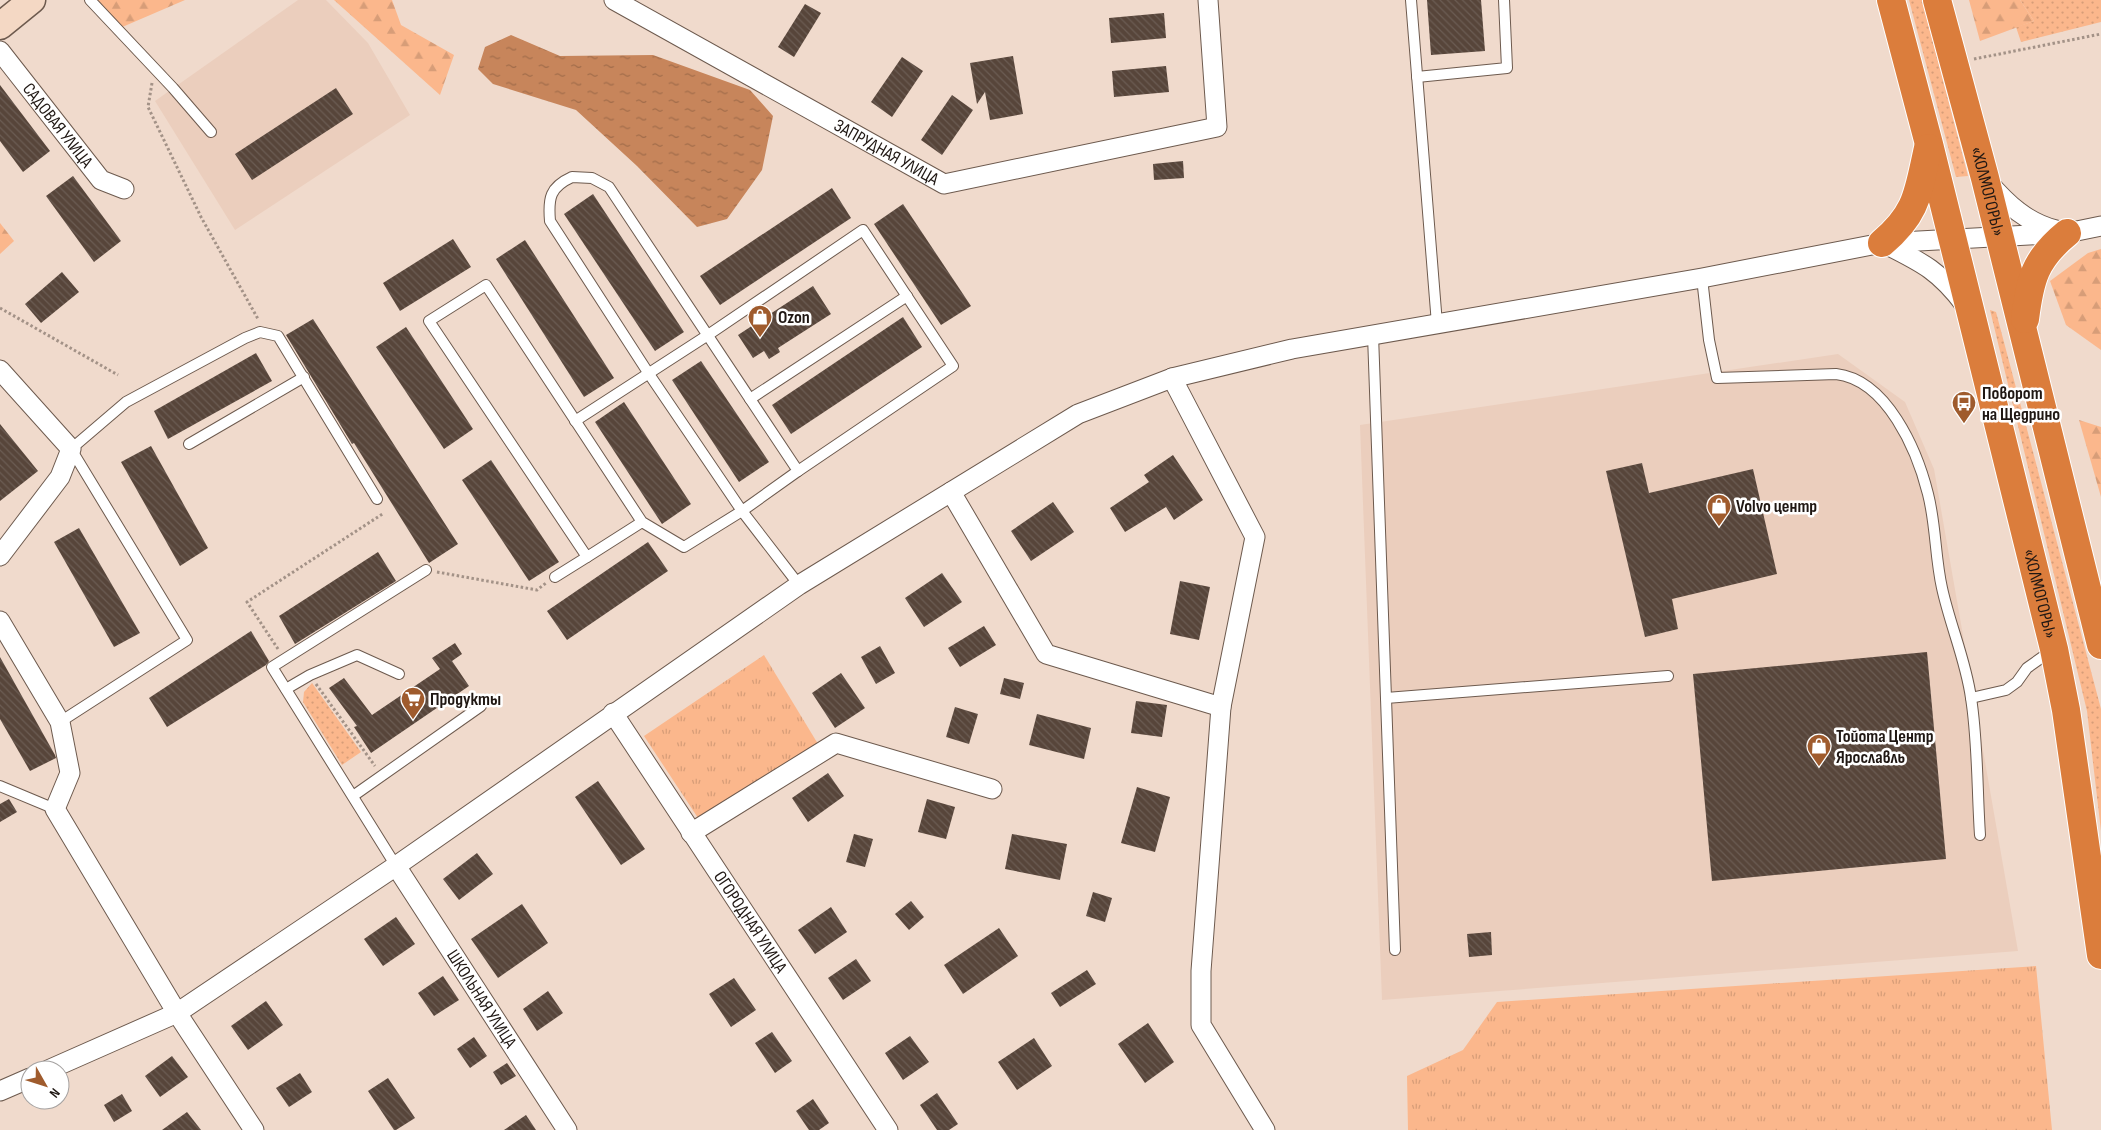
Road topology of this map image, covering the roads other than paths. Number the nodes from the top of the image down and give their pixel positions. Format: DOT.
graph roads {
  1 [pos="32,0"];
  2 [pos="90,0"];
  3 [pos="614,0"];
  4 [pos="1208,0"];
  5 [pos="1410,0"];
  6 [pos="1504,0"];
  7 [pos="1890,0"];
  8 [pos="1937,0"];
  9 [pos="0,26"];
  10 [pos="0,50"];
  11 [pos="1417,77"];
  12 [pos="211,132"];
  13 [pos="1929,144"];
  14 [pos="1985,178"];
  15 [pos="124,189"];
  16 [pos="2101,226"];
  17 [pos="2067,232"];
  18 [pos="2000,237"];
  19 [pos="1953,239"];
  20 [pos="1882,243"];
  21 [pos="1702,278"];
  22 [pos="907,296"];
  23 [pos="1972,314"];
  24 [pos="1437,324"];
  25 [pos="2023,333"];
  26 [pos="1373,334"];
  27 [pos="708,335"];
  28 [pos="0,370"];
  29 [pos="649,374"];
  30 [pos="304,378"];
  31 [pos="1172,378"];
  32 [pos="750,398"];
  33 [pos="575,421"];
  34 [pos="189,444"];
  35 [pos="71,449"];
  36 [pos="798,471"];
  37 [pos="951,492"];
  38 [pos="377,499"];
  39 [pos="742,510"];
  40 [pos="642,522"];
  41 [pos="0,556"];
  42 [pos="587,557"];
  43 [pos="426,570"];
  44 [pos="555,577"];
  45 [pos="799,585"];
  46 [pos="0,621"];
  47 [pos="2101,644"];
  48 [pos="2054,649"];
  49 [pos="399,674"];
  50 [pos="1668,676"];
  51 [pos="286,689"];
  52 [pos="1386,698"];
  53 [pos="1971,698"];
  54 [pos="481,706"];
  55 [pos="1222,707"];
  56 [pos="613,713"];
  57 [pos="60,722"];
  58 [pos="0,786"];
  59 [pos="992,789"];
  60 [pos="353,796"];
  61 [pos="55,809"];
  62 [pos="691,834"];
  63 [pos="1980,835"];
  64 [pos="396,866"];
  65 [pos="1395,950"];
  66 [pos="2101,954"];
  67 [pos="177,1013"];
  68 [pos="70,1060"];
  69 [pos="20,1082"];
  70 [pos="0,1091"];
  71 [pos="254,1130"];
  72 [pos="567,1130"];
  73 [pos="888,1130"];
  74 [pos="1265,1130"];
  1 -- 9 [label="street"];
  2 -- 12 [label="lane"];
  3 -- 4 [label="street, ЗАПРУДНАЯ УЛИЦА"];
  5 -- 11 [label="lane"];
  6 -- 11 [label="lane"];
  7 -- 13 [label="highway"];
  8 -- 14 [label="highway, «ХОЛМОГОРЫ»"];
  10 -- 15 [label="street, САДОВАЯ УЛИЦА"];
  11 -- 24 [label="lane"];
  13 -- 19 [label="highway, «ХОЛМОГОРЫ»"];
  13 -- 20 [label="highway"];
  14 -- 17 [label="street"];
  14 -- 18 [label="highway, «ХОЛМОГОРЫ»"];
  16 -- 17 [label="street"];
  17 -- 18 [label="street"];
  17 -- 25 [label="highway"];
  18 -- 19 [label="street"];
  18 -- 25 [label="highway, «ХОЛМОГОРЫ»"];
  19 -- 20 [label="street"];
  19 -- 23 [label="highway, «ХОЛМОГОРЫ»"];
  20 -- 21 [label="street"];
  20 -- 23 [label="street"];
  21 -- 24 [label="street"];
  21 -- 53 [label="lane"];
  22 -- 27 [label="lane"];
  22 -- 32 [label="lane"];
  22 -- 36 [label="lane"];
  23 -- 48 [label="highway, «ХОЛМОГОРЫ»"];
  24 -- 26 [label="street"];
  25 -- 47 [label="highway, «ХОЛМОГОРЫ»"];
  26 -- 31 [label="street"];
  26 -- 52 [label="lane"];
  27 -- 29 [label="lane"];
  27 -- 29 [label="lane"];
  27 -- 32 [label="lane"];
  28 -- 35 [label="street"];
  29 -- 33 [label="lane"];
  29 -- 39 [label="lane"];
  30 -- 34 [label="lane"];
  30 -- 35 [label="lane"];
  30 -- 38 [label="lane"];
  31 -- 37 [label="street"];
  31 -- 55 [label="street"];
  32 -- 36 [label="lane"];
  33 -- 40 [label="lane"];
  33 -- 42 [label="lane"];
  35 -- 41 [label="street"];
  35 -- 57 [label="lane"];
  36 -- 39 [label="lane"];
  37 -- 45 [label="street"];
  37 -- 55 [label="street"];
  39 -- 40 [label="lane"];
  39 -- 45 [label="lane"];
  40 -- 42 [label="lane"];
  42 -- 44 [label="lane"];
  43 -- 51 [label="lane"];
  45 -- 56 [label="street"];
  46 -- 57 [label="street"];
  48 -- 53 [label="lane"];
  48 -- 66 [label="highway, «ХОЛМОГОРЫ»"];
  49 -- 51 [label="lane"];
  50 -- 52 [label="lane"];
  51 -- 60 [label="lane"];
  52 -- 65 [label="lane"];
  53 -- 63 [label="lane"];
  54 -- 60 [label="lane"];
  55 -- 74 [label="street"];
  56 -- 62 [label="street, ОГОРОДНАЯ УЛИЦА"];
  56 -- 64 [label="street"];
  57 -- 61 [label="street"];
  58 -- 61 [label="lane"];
  59 -- 62 [label="street"];
  60 -- 64 [label="lane"];
  61 -- 67 [label="street"];
  62 -- 73 [label="street, ОГОРОДНАЯ УЛИЦА"];
  64 -- 67 [label="street"];
  64 -- 72 [label="street, ШКОЛЬНАЯ УЛИЦА"];
  67 -- 68 [label="street"];
  67 -- 71 [label="street"];
  69 -- 70 [label="street"];
}
